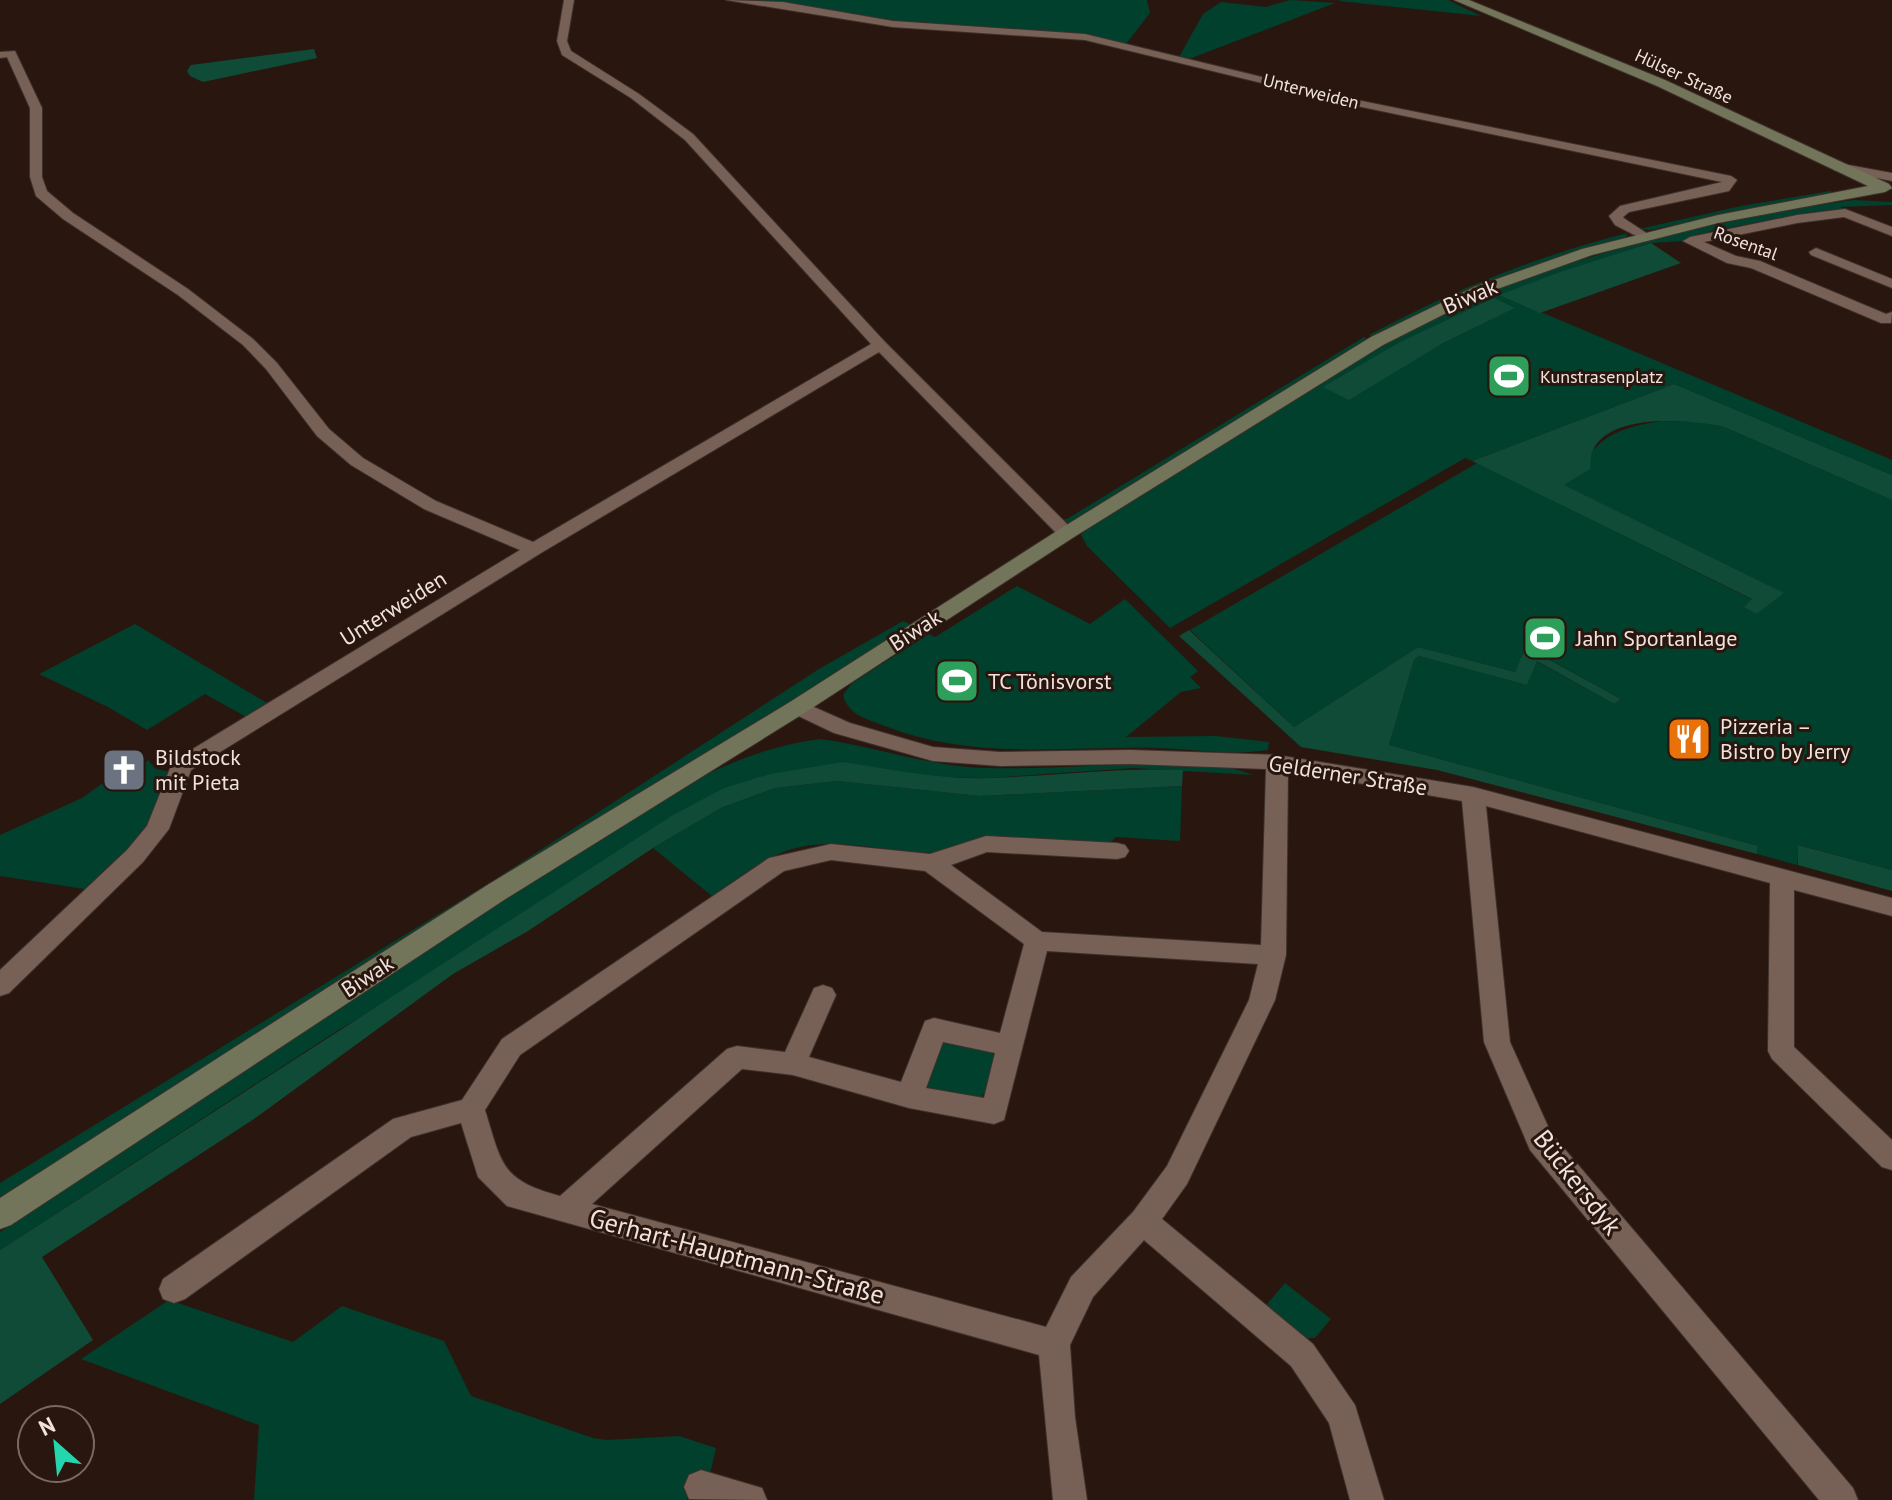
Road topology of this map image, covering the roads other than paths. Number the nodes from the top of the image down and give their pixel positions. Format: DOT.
graph roads {
  1 [pos="569,0"];
  2 [pos="731,0"];
  3 [pos="1459,0"];
  4 [pos="6,54"];
  5 [pos="1833,166"];
  6 [pos="1890,188"];
  7 [pos="1834,198"];
  8 [pos="1892,232"];
  9 [pos="1644,236"];
  10 [pos="1816,252"];
  11 [pos="1892,284"];
  12 [pos="1892,317"];
  13 [pos="880,345"];
  14 [pos="1067,533"];
  15 [pos="534,549"];
  16 [pos="798,707"];
  17 [pos="1277,762"];
  18 [pos="1473,795"];
  19 [pos="1117,851"];
  20 [pos="931,863"];
  21 [pos="1782,877"];
  22 [pos="1892,907"];
  23 [pos="1037,941"];
  24 [pos="1273,955"];
  25 [pos="0,986"];
  26 [pos="823,995"];
  27 [pos="1010,1046"];
  28 [pos="793,1064"];
  29 [pos="909,1096"];
  30 [pos="471,1109"];
  31 [pos="1892,1158"];
  32 [pos="566,1209"];
  33 [pos="0,1215"];
  34 [pos="1143,1221"];
  35 [pos="174,1289"];
  36 [pos="1054,1344"];
  37 [pos="701,1487"];
  38 [pos="750,1500"];
  39 [pos="1070,1500"];
  40 [pos="1367,1500"];
  41 [pos="1841,1500"];
  1 -- 13 [label="street"];
  2 -- 9 [label="street, Unterweiden"];
  3 -- 5 [label="street, Hülser Straße"];
  4 -- 15 [label="street"];
  5 -- 6 [label="street, Hülser Straße"];
  5 -- 7 [label="street"];
  6 -- 7 [label="street, Biwak"];
  7 -- 9 [label="street, Biwak"];
  8 -- 12 [label="street, Rosental"];
  9 -- 14 [label="street, Biwak"];
  10 -- 11 [label="street"];
  13 -- 14 [label="street"];
  13 -- 15 [label="street, Unterweiden"];
  14 -- 16 [label="street, Biwak"];
  15 -- 25 [label="street, Unterweiden"];
  16 -- 17 [label="street, Gelderner Straße"];
  16 -- 33 [label="street, Biwak"];
  17 -- 18 [label="street, Gelderner Straße"];
  17 -- 24 [label="street"];
  18 -- 21 [label="street, Gelderner Straße"];
  18 -- 41 [label="street, Bückersdyk"];
  19 -- 20 [label="street"];
  20 -- 23 [label="street"];
  20 -- 30 [label="street"];
  21 -- 22 [label="street, Gelderner Straße"];
  21 -- 31 [label="street"];
  23 -- 24 [label="street"];
  23 -- 27 [label="street"];
  24 -- 34 [label="street"];
  26 -- 28 [label="street"];
  27 -- 29 [label="street"];
  27 -- 29 [label="street"];
  28 -- 29 [label="street"];
  28 -- 32 [label="street"];
  30 -- 32 [label="street, Gerhart-Hauptmann-Straße"];
  30 -- 35 [label="street"];
  32 -- 36 [label="street, Gerhart-Hauptmann-Straße"];
  34 -- 36 [label="street"];
  34 -- 40 [label="street"];
  36 -- 39 [label="street"];
  37 -- 38 [label="street"];
}
